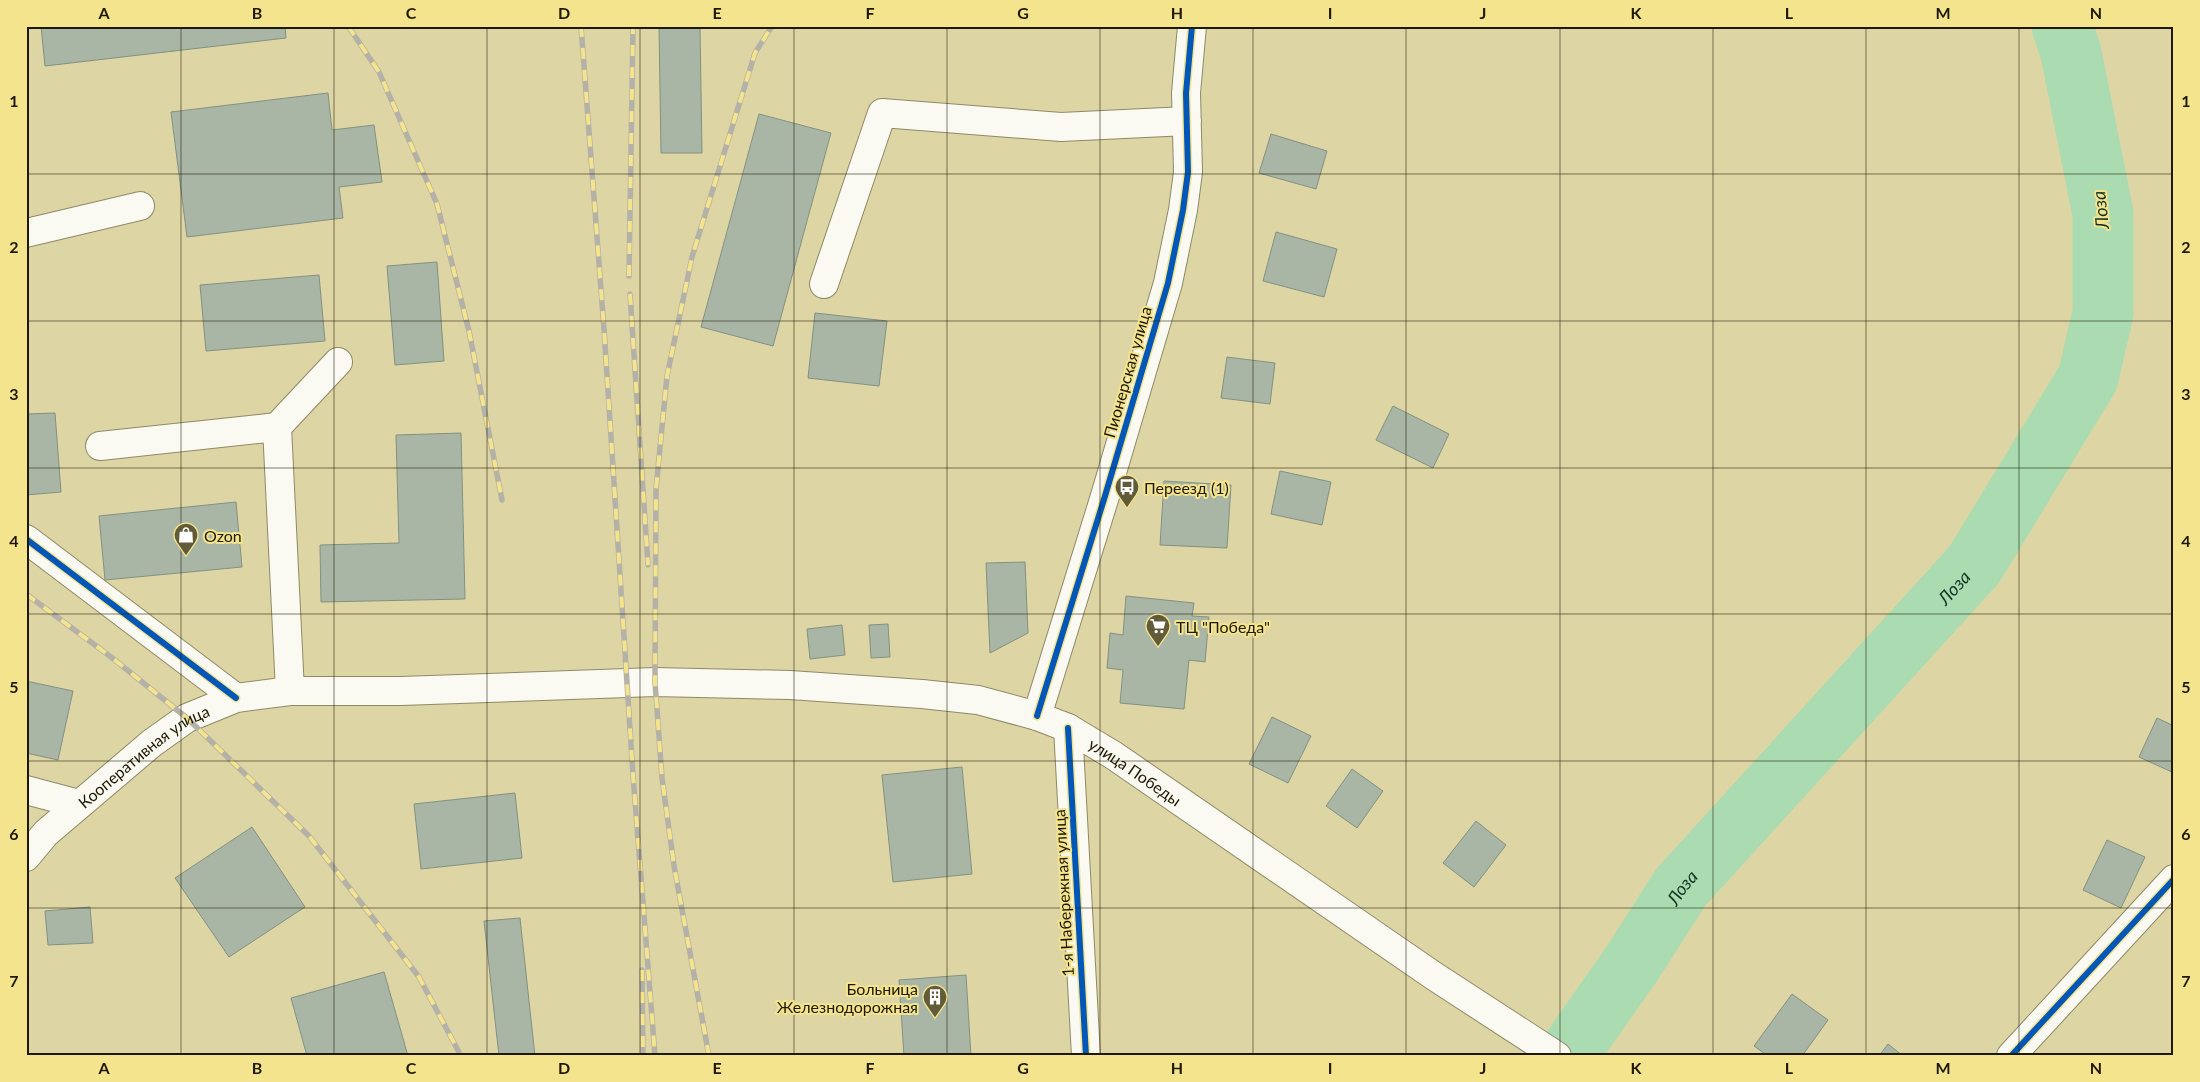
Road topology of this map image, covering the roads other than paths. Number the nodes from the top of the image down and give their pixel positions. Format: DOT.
graph roads {
  1 [pos="1192,26"];
  2 [pos="1187,121"];
  3 [pos="140,206"];
  4 [pos="26,233"];
  5 [pos="824,284"];
  6 [pos="338,362"];
  7 [pos="277,427"];
  8 [pos="100,446"];
  9 [pos="26,538"];
  10 [pos="290,692"];
  11 [pos="401,692"];
  12 [pos="236,698"];
  13 [pos="1037,716"];
  14 [pos="1068,728"];
  15 [pos="26,790"];
  16 [pos="79,804"];
  17 [pos="36,833"];
  18 [pos="26,857"];
  19 [pos="2174,878"];
  20 [pos="1086,1056"];
  21 [pos="1557,1056"];
  22 [pos="2011,1056"];
  1 -- 2 [label="main road, Пионерская улица"];
  2 -- 5 [label="main road"];
  2 -- 13 [label="main road, Пионерская улица"];
  3 -- 4 [label="main road"];
  6 -- 7 [label="main road"];
  7 -- 8 [label="main road"];
  7 -- 10 [label="main road"];
  9 -- 12 [label="main road"];
  10 -- 11 [label="main road, Кооперативная улица"];
  10 -- 12 [label="main road, Кооперативная улица"];
  11 -- 13 [label="main road, улица Победы"];
  12 -- 16 [label="main road, Кооперативная улица"];
  13 -- 14 [label="main road, улица Победы"];
  14 -- 20 [label="main road, 1-я Набережная улица"];
  14 -- 21 [label="main road, улица Победы"];
  15 -- 16 [label="main road"];
  16 -- 17 [label="main road, Кооперативная улица"];
  17 -- 18 [label="main road, Кооперативная улица"];
  19 -- 22 [label="main road"];
}
